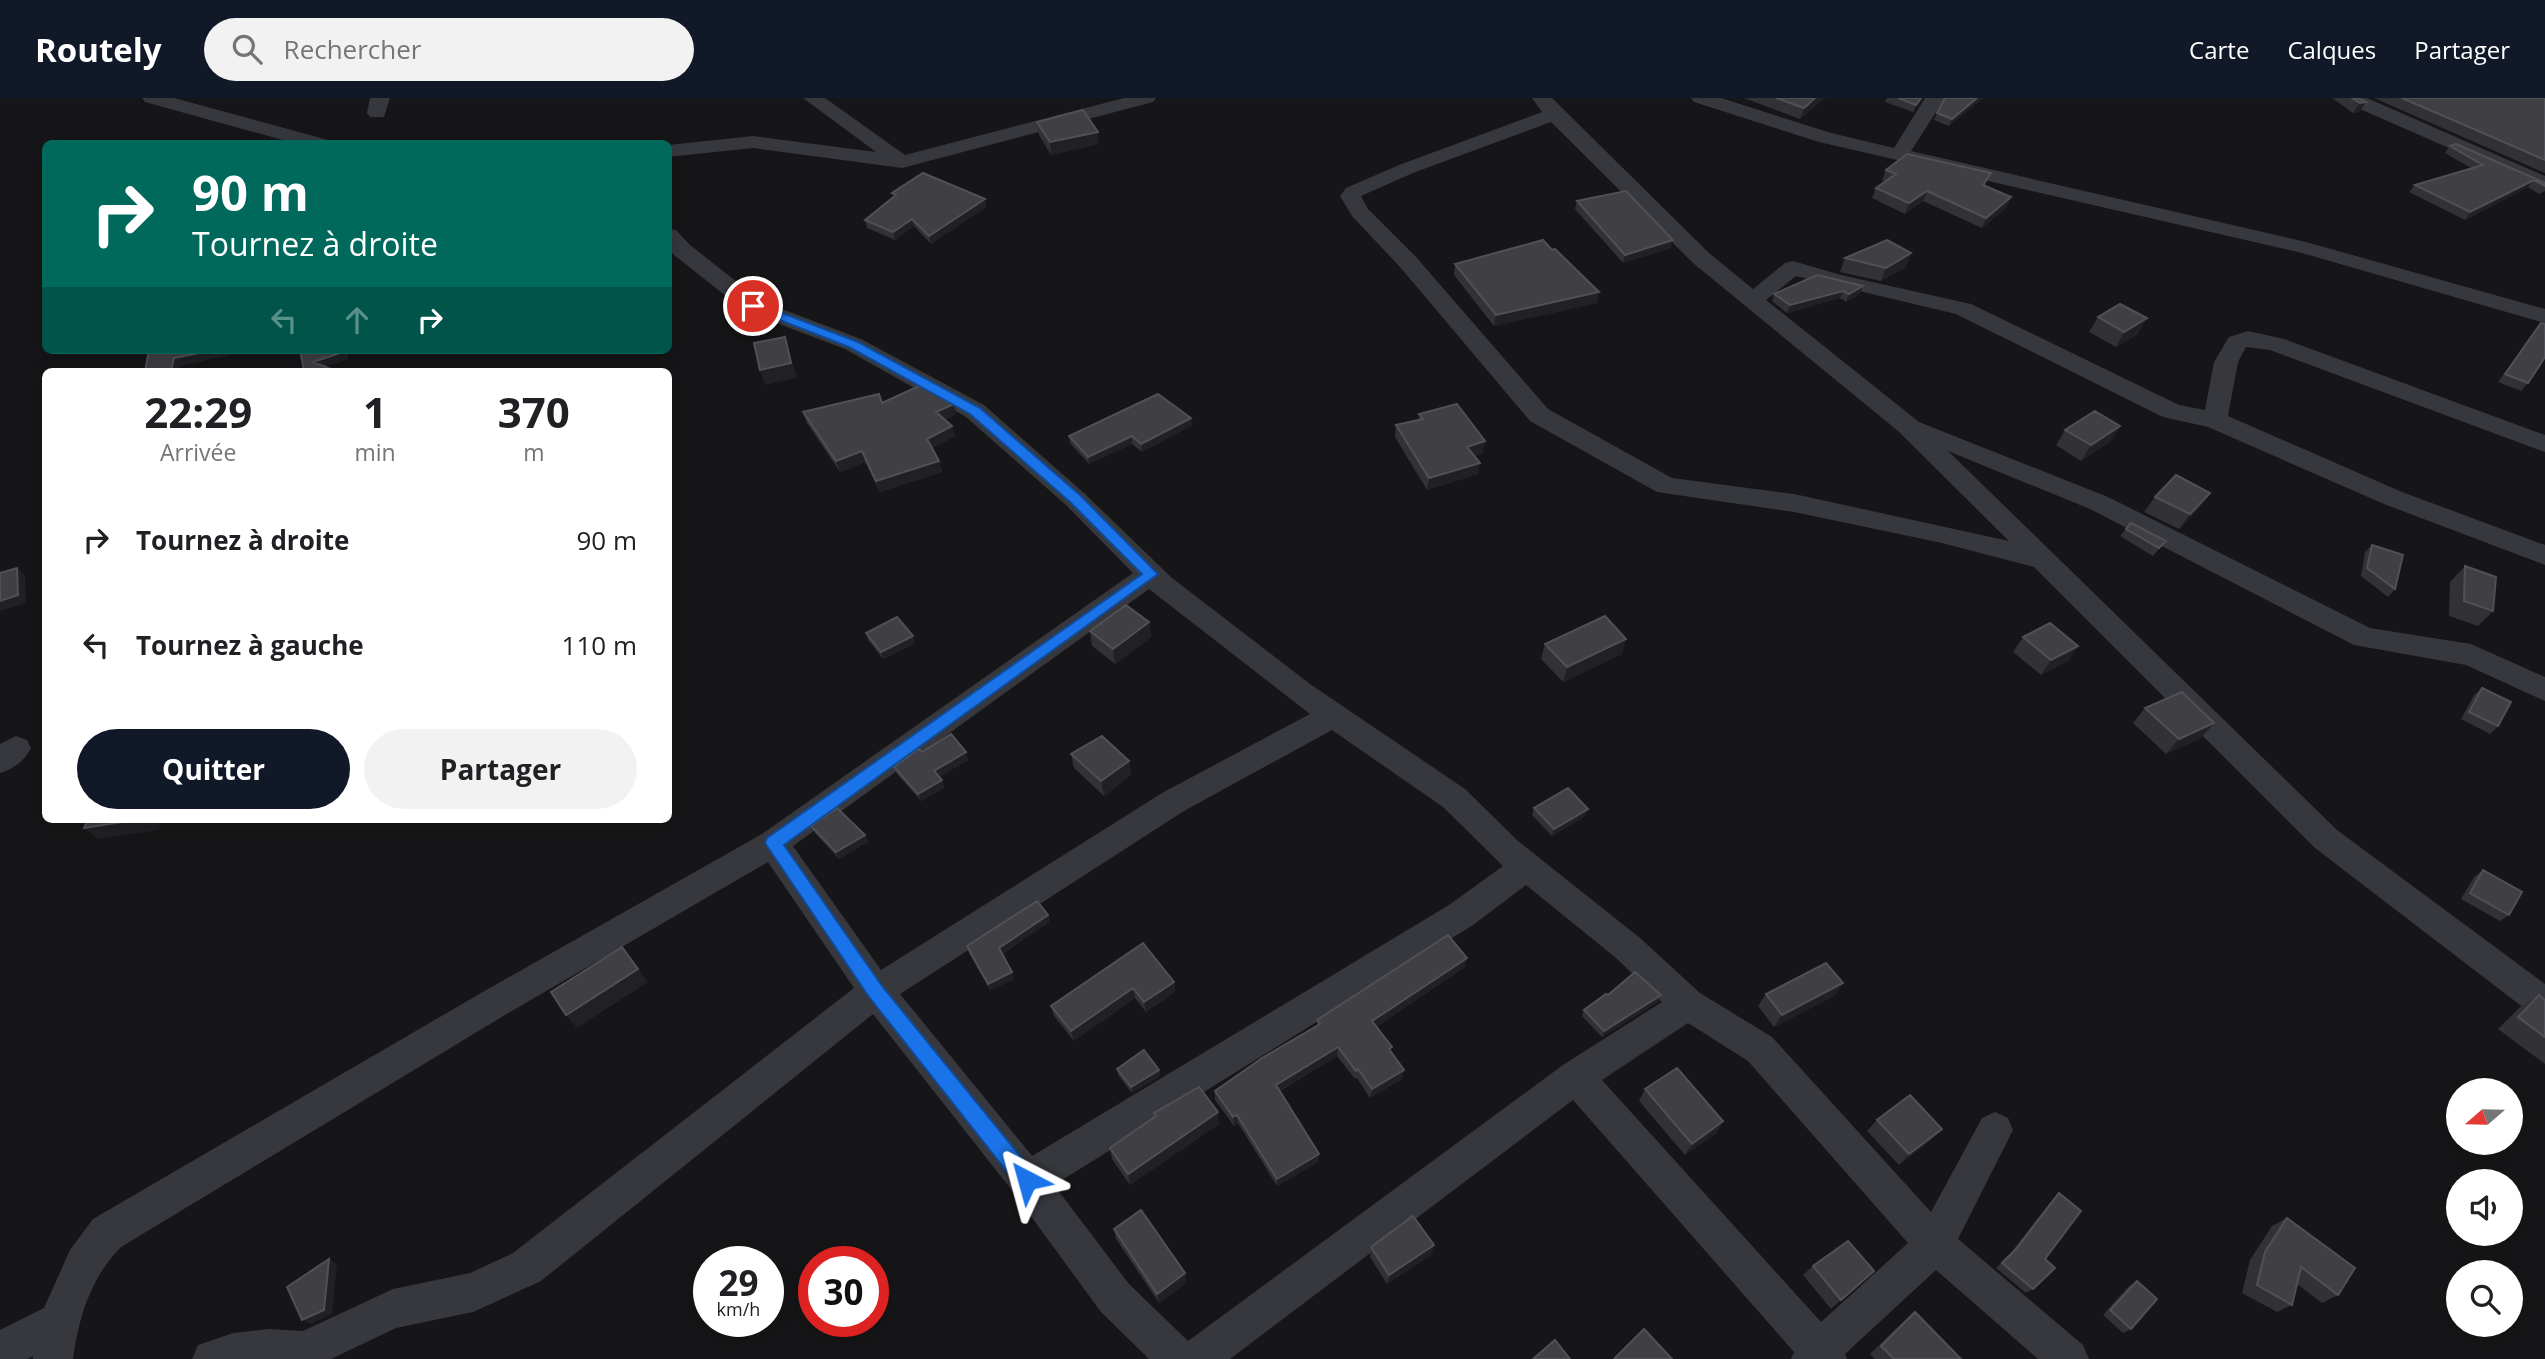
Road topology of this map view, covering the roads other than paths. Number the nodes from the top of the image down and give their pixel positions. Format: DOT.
graph roads {
  1 [pos="152,98"];
  2 [pos="813,98"];
  3 [pos="1146,98"];
  4 [pos="1701,98"];
  5 [pos="1935,98"];
  6 [pos="2351,98"];
  7 [pos="1548,106"];
  8 [pos="306,140"];
  9 [pos="672,151"];
  10 [pos="1899,155"];
  11 [pos="902,162"];
  12 [pos="2545,184"];
  13 [pos="672,239"];
  14 [pos="1752,300"];
  15 [pos="2545,316"];
  16 [pos="2215,420"];
  17 [pos="1907,425"];
  18 [pos="2545,444"];
  19 [pos="2545,555"];
  20 [pos="2043,560"];
  21 [pos="1151,574"];
  22 [pos="2545,690"];
  23 [pos="1335,714"];
  24 [pos="773,843"];
  25 [pos="1527,866"];
  26 [pos="876,992"];
  27 [pos="1688,1004"];
  28 [pos="2545,1004"];
  29 [pos="1576,1077"];
  30 [pos="1995,1130"];
  31 [pos="1027,1180"];
  32 [pos="1935,1244"];
  33 [pos="56,1340"];
  34 [pos="0,1351"];
  35 [pos="1819,1356"];
  36 [pos="212,1359"];
  37 [pos="1178,1359"];
  38 [pos="1197,1359"];
  39 [pos="2069,1359"];
  1 -- 8 [label="street"];
  2 -- 11 [label="street"];
  3 -- 11 [label="street"];
  4 -- 10 [label="street"];
  5 -- 10 [label="street"];
  6 -- 12 [label="street"];
  7 -- 14 [label="street"];
  7 -- 20 [label="street"];
  9 -- 11 [label="street"];
  10 -- 15 [label="street"];
  13 -- 21 [label="street"];
  14 -- 16 [label="street"];
  14 -- 17 [label="street"];
  16 -- 18 [label="street"];
  16 -- 19 [label="street"];
  17 -- 20 [label="street"];
  17 -- 22 [label="street"];
  20 -- 28 [label="street"];
  21 -- 23 [label="street"];
  21 -- 24 [label="street"];
  23 -- 25 [label="street"];
  23 -- 26 [label="street"];
  24 -- 26 [label="street"];
  24 -- 33 [label="street"];
  25 -- 27 [label="street"];
  25 -- 31 [label="street"];
  26 -- 31 [label="street"];
  26 -- 36 [label="street"];
  27 -- 29 [label="street"];
  27 -- 32 [label="street"];
  29 -- 35 [label="street"];
  29 -- 38 [label="street"];
  30 -- 32 [label="street"];
  31 -- 37 [label="street"];
  32 -- 35 [label="street"];
  32 -- 39 [label="street"];
  33 -- 34 [label="street"];
}
